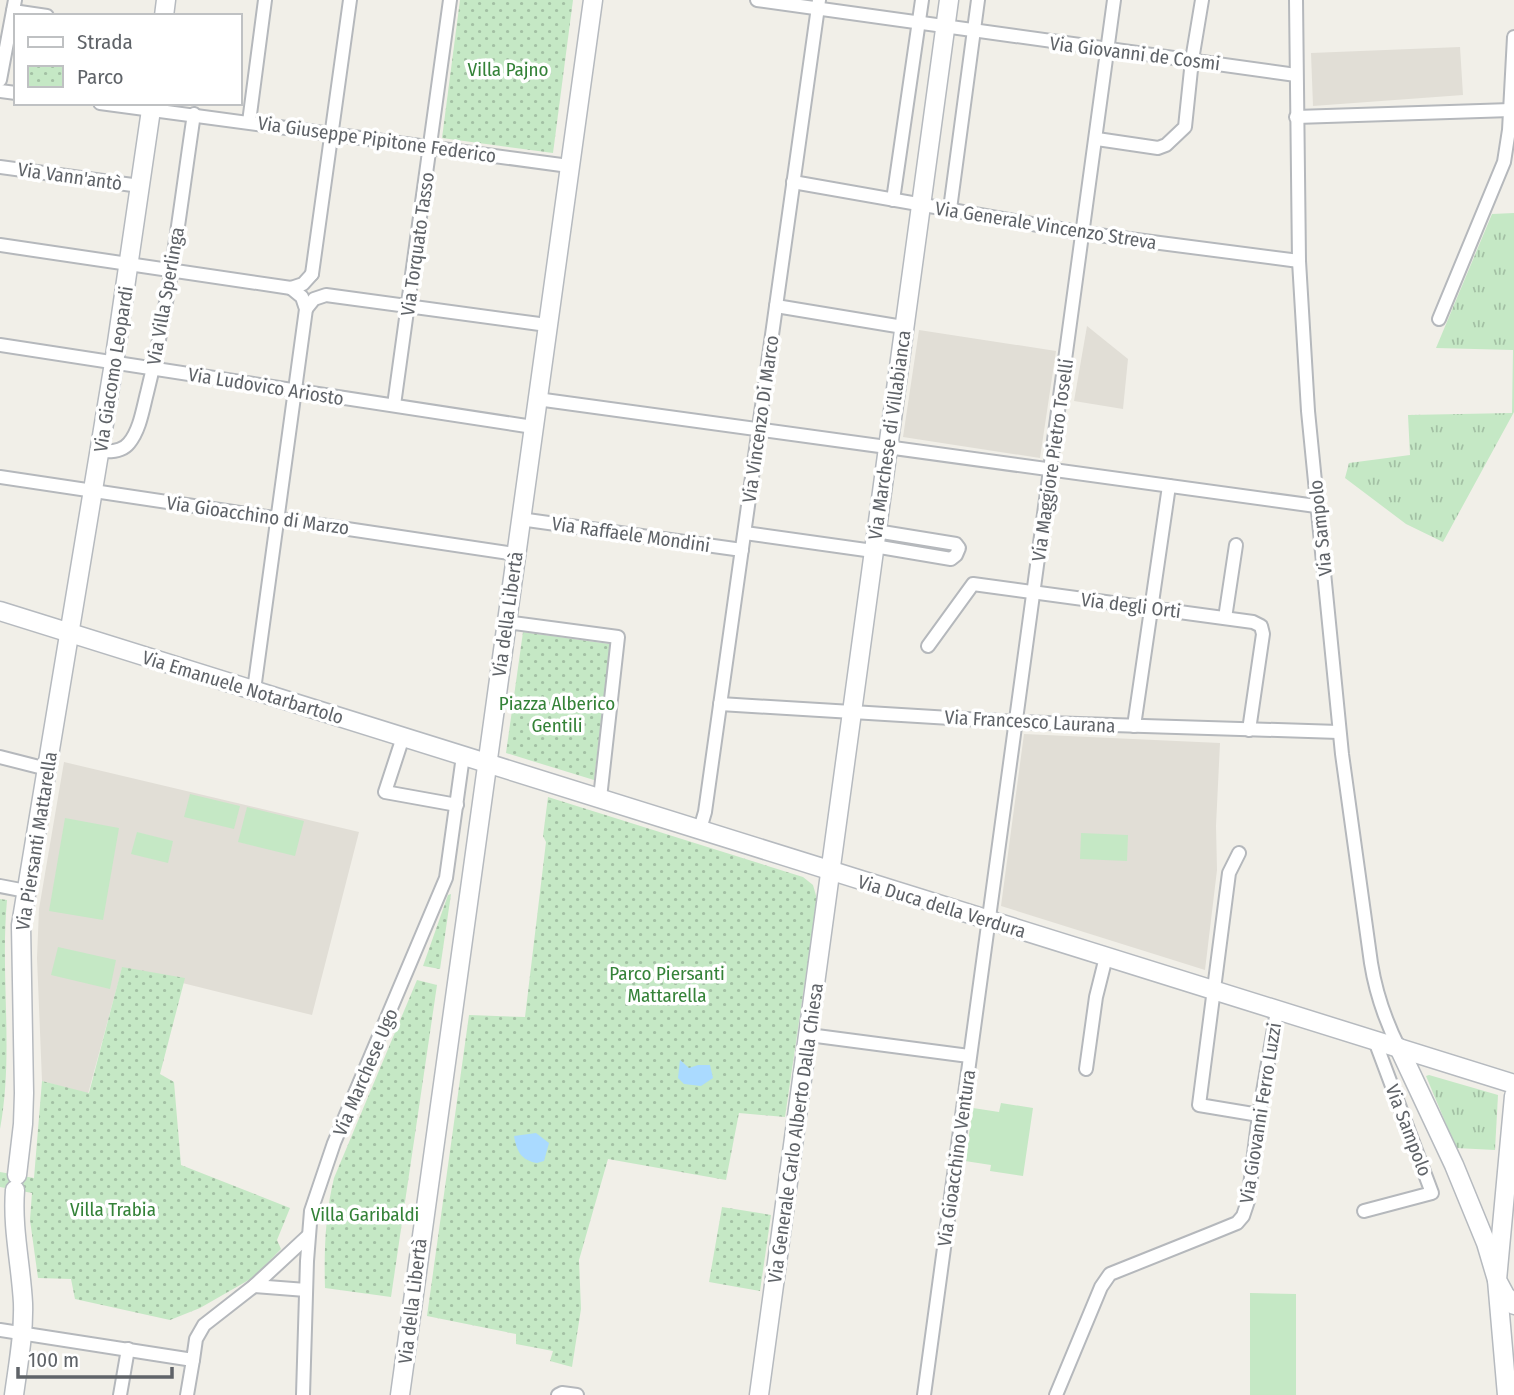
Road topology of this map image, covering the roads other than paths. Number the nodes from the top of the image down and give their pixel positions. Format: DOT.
graph roads {
  1 [pos="265,0"];
  2 [pos="351,0"];
  3 [pos="450,0"];
  4 [pos="593,0"];
  5 [pos="757,0"];
  6 [pos="922,0"];
  7 [pos="943,0"];
  8 [pos="949,0"];
  9 [pos="978,0"];
  10 [pos="1114,0"];
  11 [pos="1202,0"];
  12 [pos="1296,0"];
  13 [pos="794,2"];
  14 [pos="818,4"];
  15 [pos="14,5"];
  16 [pos="41,14"];
  17 [pos="919,23"];
  18 [pos="942,27"];
  19 [pos="973,31"];
  20 [pos="1514,37"];
  21 [pos="1108,50"];
  22 [pos="1192,60"];
  23 [pos="1296,75"];
  24 [pos="0,80"];
  25 [pos="151,106"];
  26 [pos="1511,110"];
  27 [pos="194,114"];
  28 [pos="1298,117"];
  29 [pos="250,121"];
  30 [pos="332,133"];
  31 [pos="1097,139"];
  32 [pos="431,147"];
  33 [pos="569,166"];
  34 [pos="0,167"];
  35 [pos="793,182"];
  36 [pos="140,186"];
  37 [pos="893,200"];
  38 [pos="918,204"];
  39 [pos="950,209"];
  40 [pos="1083,233"];
  41 [pos="0,245"];
  42 [pos="1298,261"];
  43 [pos="130,264"];
  44 [pos="170,270"];
  45 [pos="312,274"];
  46 [pos="291,288"];
  47 [pos="327,295"];
  48 [pos="408,306"];
  49 [pos="776,306"];
  50 [pos="306,309"];
  51 [pos="1439,319"];
  52 [pos="547,325"];
  53 [pos="901,327"];
  54 [pos="0,345"];
  55 [pos="114,363"];
  56 [pos="153,369"];
  57 [pos="295,391"];
  58 [pos="537,399"];
  59 [pos="394,405"];
  60 [pos="533,427"];
  61 [pos="759,430"];
  62 [pos="885,447"];
  63 [pos="100,451"];
  64 [pos="1051,469"];
  65 [pos="0,477"];
  66 [pos="1169,486"];
  67 [pos="93,491"];
  68 [pos="1316,506"];
  69 [pos="278,518"];
  70 [pos="520,519"];
  71 [pos="745,533"];
  72 [pos="873,545"];
  73 [pos="1236,545"];
  74 [pos="742,550"];
  75 [pos="515,554"];
  76 [pos="1033,593"];
  77 [pos="1152,607"];
  78 [pos="0,611"];
  79 [pos="1225,618"];
  80 [pos="506,622"];
  81 [pos="70,633"];
  82 [pos="928,646"];
  83 [pos="254,690"];
  84 [pos="720,704"];
  85 [pos="849,711"];
  86 [pos="1016,722"];
  87 [pos="1134,726"];
  88 [pos="1249,730"];
  89 [pos="1339,732"];
  90 [pos="403,737"];
  91 [pos="463,756"];
  92 [pos="0,757"];
  93 [pos="486,762"];
  94 [pos="47,769"];
  95 [pos="600,798"];
  96 [pos="457,805"];
  97 [pos="699,829"];
  98 [pos="1239,853"];
  99 [pos="827,870"];
  100 [pos="0,886"];
  101 [pos="26,891"];
  102 [pos="988,920"];
  103 [pos="1105,957"];
  104 [pos="1212,990"];
  105 [pos="1277,1011"];
  106 [pos="809,1035"];
  107 [pos="1375,1041"];
  108 [pos="1399,1048"];
  109 [pos="969,1056"];
  110 [pos="1086,1069"];
  111 [pos="1514,1084"];
  112 [pos="1514,1096"];
  113 [pos="1259,1115"];
  114 [pos="1364,1211"];
  115 [pos="308,1236"];
  116 [pos="1497,1280"];
  117 [pos="254,1286"];
  118 [pos="306,1290"];
  119 [pos="1514,1305"];
  120 [pos="0,1330"];
  121 [pos="22,1333"];
  122 [pos="128,1349"];
  123 [pos="193,1360"];
  124 [pos="14,1395"];
  125 [pos="120,1395"];
  126 [pos="187,1395"];
  127 [pos="303,1395"];
  128 [pos="400,1395"];
  129 [pos="558,1395"];
  130 [pos="577,1395"];
  131 [pos="759,1395"];
  132 [pos="924,1395"];
  133 [pos="1056,1395"];
  134 [pos="1507,1395"];
  1 -- 29 [label="street"];
  2 -- 30 [label="street"];
  3 -- 32 [label="street, Via Torquato Tasso"];
  4 -- 33 [label="street, Via della Libertà"];
  5 -- 13 [label="street, Via Giovanni de Cosmi"];
  6 -- 17 [label="street"];
  7 -- 18 [label="street, Via Marchese di Villabianca"];
  8 -- 18 [label="street, Via Marchese di Villabianca"];
  9 -- 19 [label="street"];
  10 -- 21 [label="street, Via Maggiore Pietro Toselli"];
  11 -- 22 [label="street"];
  12 -- 23 [label="street, Via Sampolo"];
  13 -- 14 [label="street, Via Giovanni de Cosmi"];
  14 -- 17 [label="street, Via Giovanni de Cosmi"];
  14 -- 35 [label="street, Via Vincenzo Di Marco"];
  15 -- 16 [label="street"];
  15 -- 24 [label="street"];
  17 -- 18 [label="street, Via Giovanni de Cosmi"];
  17 -- 37 [label="street"];
  18 -- 19 [label="street, Via Giovanni de Cosmi"];
  18 -- 38 [label="street, Via Marchese di Villabianca"];
  19 -- 21 [label="street, Via Giovanni de Cosmi"];
  19 -- 39 [label="street"];
  20 -- 26 [label="street"];
  21 -- 22 [label="street, Via Giovanni de Cosmi"];
  21 -- 31 [label="street, Via Maggiore Pietro Toselli"];
  22 -- 23 [label="street, Via Giovanni de Cosmi"];
  22 -- 31 [label="street"];
  23 -- 28 [label="street, Via Sampolo"];
  25 -- 27 [label="street, Via Giuseppe Pipitone Federico"];
  25 -- 36 [label="street, Via Giacomo Leopardi"];
  26 -- 28 [label="street"];
  26 -- 51 [label="street"];
  27 -- 29 [label="street, Via Giuseppe Pipitone Federico"];
  27 -- 44 [label="street, Via Villa Sperlinga"];
  28 -- 42 [label="street, Via Sampolo"];
  29 -- 30 [label="street, Via Giuseppe Pipitone Federico"];
  30 -- 32 [label="street, Via Giuseppe Pipitone Federico"];
  30 -- 45 [label="street"];
  31 -- 40 [label="street, Via Maggiore Pietro Toselli"];
  32 -- 33 [label="street, Via Giuseppe Pipitone Federico"];
  32 -- 48 [label="street, Via Torquato Tasso"];
  33 -- 52 [label="street, Via della Libertà"];
  34 -- 36 [label="street, Via Vann'antò"];
  35 -- 37 [label="street, Via Generale Vincenzo Streva"];
  35 -- 49 [label="street, Via Vincenzo Di Marco"];
  36 -- 43 [label="street, Via Giacomo Leopardi"];
  37 -- 38 [label="street, Via Generale Vincenzo Streva"];
  38 -- 39 [label="street, Via Generale Vincenzo Streva"];
  38 -- 53 [label="street, Via Marchese di Villabianca"];
  39 -- 40 [label="street, Via Generale Vincenzo Streva"];
  40 -- 42 [label="street, Via Generale Vincenzo Streva"];
  40 -- 64 [label="street, Via Maggiore Pietro Toselli"];
  41 -- 43 [label="street"];
  42 -- 68 [label="street, Via Sampolo"];
  43 -- 44 [label="street"];
  43 -- 55 [label="street, Via Giacomo Leopardi"];
  44 -- 46 [label="street"];
  44 -- 56 [label="street, Via Villa Sperlinga"];
  45 -- 46 [label="street"];
  45 -- 47 [label="street"];
  46 -- 50 [label="street"];
  47 -- 48 [label="street"];
  47 -- 50 [label="street"];
  48 -- 52 [label="street"];
  48 -- 59 [label="street, Via Torquato Tasso"];
  49 -- 53 [label="street"];
  49 -- 61 [label="street, Via Vincenzo Di Marco"];
  50 -- 57 [label="street"];
  52 -- 58 [label="street, Via della Libertà"];
  53 -- 62 [label="street, Via Marchese di Villabianca"];
  54 -- 55 [label="street, Via Ludovico Ariosto"];
  55 -- 56 [label="street, Via Ludovico Ariosto"];
  55 -- 63 [label="street, Via Giacomo Leopardi"];
  56 -- 57 [label="street, Via Ludovico Ariosto"];
  56 -- 63 [label="street, Via Villa Sperlinga"];
  57 -- 59 [label="street, Via Ludovico Ariosto"];
  57 -- 69 [label="street"];
  58 -- 60 [label="street, Via della Libertà"];
  58 -- 61 [label="street"];
  59 -- 60 [label="street, Via Ludovico Ariosto"];
  60 -- 70 [label="street, Via della Libertà"];
  61 -- 62 [label="street"];
  61 -- 71 [label="street, Via Vincenzo Di Marco"];
  62 -- 64 [label="street"];
  62 -- 72 [label="street, Via Marchese di Villabianca"];
  63 -- 67 [label="street, Via Giacomo Leopardi"];
  64 -- 66 [label="street"];
  64 -- 76 [label="street, Via Maggiore Pietro Toselli"];
  65 -- 67 [label="street, Via Gioacchino di Marzo"];
  66 -- 68 [label="street"];
  66 -- 77 [label="street"];
  67 -- 69 [label="street, Via Gioacchino di Marzo"];
  67 -- 81 [label="street, Via Giacomo Leopardi"];
  68 -- 89 [label="street, Via Sampolo"];
  69 -- 75 [label="street, Via Gioacchino di Marzo"];
  69 -- 83 [label="street"];
  70 -- 74 [label="street, Via Raffaele Mondini"];
  70 -- 75 [label="street, Via della Libertà"];
  71 -- 72 [label="street"];
  71 -- 74 [label="street, Via Vincenzo Di Marco"];
  72 -- 72 [label="street"];
  72 -- 85 [label="street, Via Marchese di Villabianca"];
  73 -- 79 [label="street"];
  74 -- 84 [label="street, Via Vincenzo Di Marco"];
  75 -- 80 [label="street, Via della Libertà"];
  76 -- 77 [label="street, Via degli Orti"];
  76 -- 82 [label="street, Via degli Orti"];
  76 -- 86 [label="street, Via Maggiore Pietro Toselli"];
  77 -- 79 [label="street, Via degli Orti"];
  77 -- 87 [label="street"];
  78 -- 81 [label="street, Via Emanuele Notarbartolo"];
  79 -- 88 [label="street, Via degli Orti"];
  80 -- 93 [label="street, Via della Libertà"];
  80 -- 95 [label="street"];
  81 -- 83 [label="street, Via Emanuele Notarbartolo"];
  81 -- 94 [label="street, Via Piersanti Mattarella"];
  83 -- 90 [label="street, Via Emanuele Notarbartolo"];
  84 -- 85 [label="street, Via Francesco Laurana"];
  84 -- 97 [label="street, Via Vincenzo Di Marco"];
  85 -- 86 [label="street, Via Francesco Laurana"];
  85 -- 99 [label="street, Via Marchese di Villabianca"];
  86 -- 87 [label="street, Via Francesco Laurana"];
  86 -- 102 [label="street, Via Maggiore Pietro Toselli"];
  87 -- 88 [label="street, Via Francesco Laurana"];
  88 -- 89 [label="street, Via Francesco Laurana"];
  89 -- 108 [label="street, Via Sampolo"];
  90 -- 91 [label="street, Via Emanuele Notarbartolo"];
  90 -- 96 [label="street"];
  91 -- 93 [label="street, Via Emanuele Notarbartolo"];
  91 -- 96 [label="street, Via Marchese Ugo"];
  92 -- 94 [label="street"];
  93 -- 95 [label="street, Via Duca della Verdura"];
  93 -- 128 [label="street, Via della Libertà"];
  94 -- 101 [label="street, Via Piersanti Mattarella"];
  95 -- 97 [label="street, Via Duca della Verdura"];
  96 -- 115 [label="street, Via Marchese Ugo"];
  97 -- 99 [label="street, Via Duca della Verdura"];
  98 -- 104 [label="street"];
  99 -- 102 [label="street, Via Duca della Verdura"];
  99 -- 106 [label="street, Via Generale Carlo Alberto Dalla Chiesa"];
  100 -- 101 [label="street"];
  101 -- 121 [label="street, Via Piersanti Mattarella"];
  102 -- 103 [label="street, Via Duca della Verdura"];
  102 -- 109 [label="street, Via Gioacchino Ventura"];
  103 -- 104 [label="street, Via Duca della Verdura"];
  103 -- 110 [label="street"];
  104 -- 105 [label="street, Via Duca della Verdura"];
  104 -- 113 [label="street"];
  105 -- 107 [label="street, Via Duca della Verdura"];
  105 -- 113 [label="street, Via Giovanni Ferro Luzzi"];
  106 -- 109 [label="street"];
  106 -- 131 [label="street, Via Generale Carlo Alberto Dalla Chiesa"];
  107 -- 108 [label="street, Via Duca della Verdura"];
  107 -- 114 [label="street, Via Sampolo"];
  108 -- 111 [label="street, Via Duca della Verdura"];
  108 -- 116 [label="street"];
  109 -- 132 [label="street, Via Gioacchino Ventura"];
  112 -- 116 [label="street"];
  113 -- 133 [label="street, Via Giovanni Ferro Luzzi"];
  115 -- 117 [label="street"];
  115 -- 118 [label="street, Via Marchese Ugo"];
  116 -- 119 [label="street"];
  116 -- 134 [label="street"];
  117 -- 118 [label="street"];
  117 -- 123 [label="street"];
  118 -- 127 [label="street, Via Marchese Ugo"];
  120 -- 121 [label="street"];
  121 -- 122 [label="street"];
  121 -- 124 [label="street, Via Piersanti Mattarella"];
  122 -- 123 [label="street"];
  122 -- 125 [label="street"];
  123 -- 126 [label="street"];
  129 -- 130 [label="street"];
}
